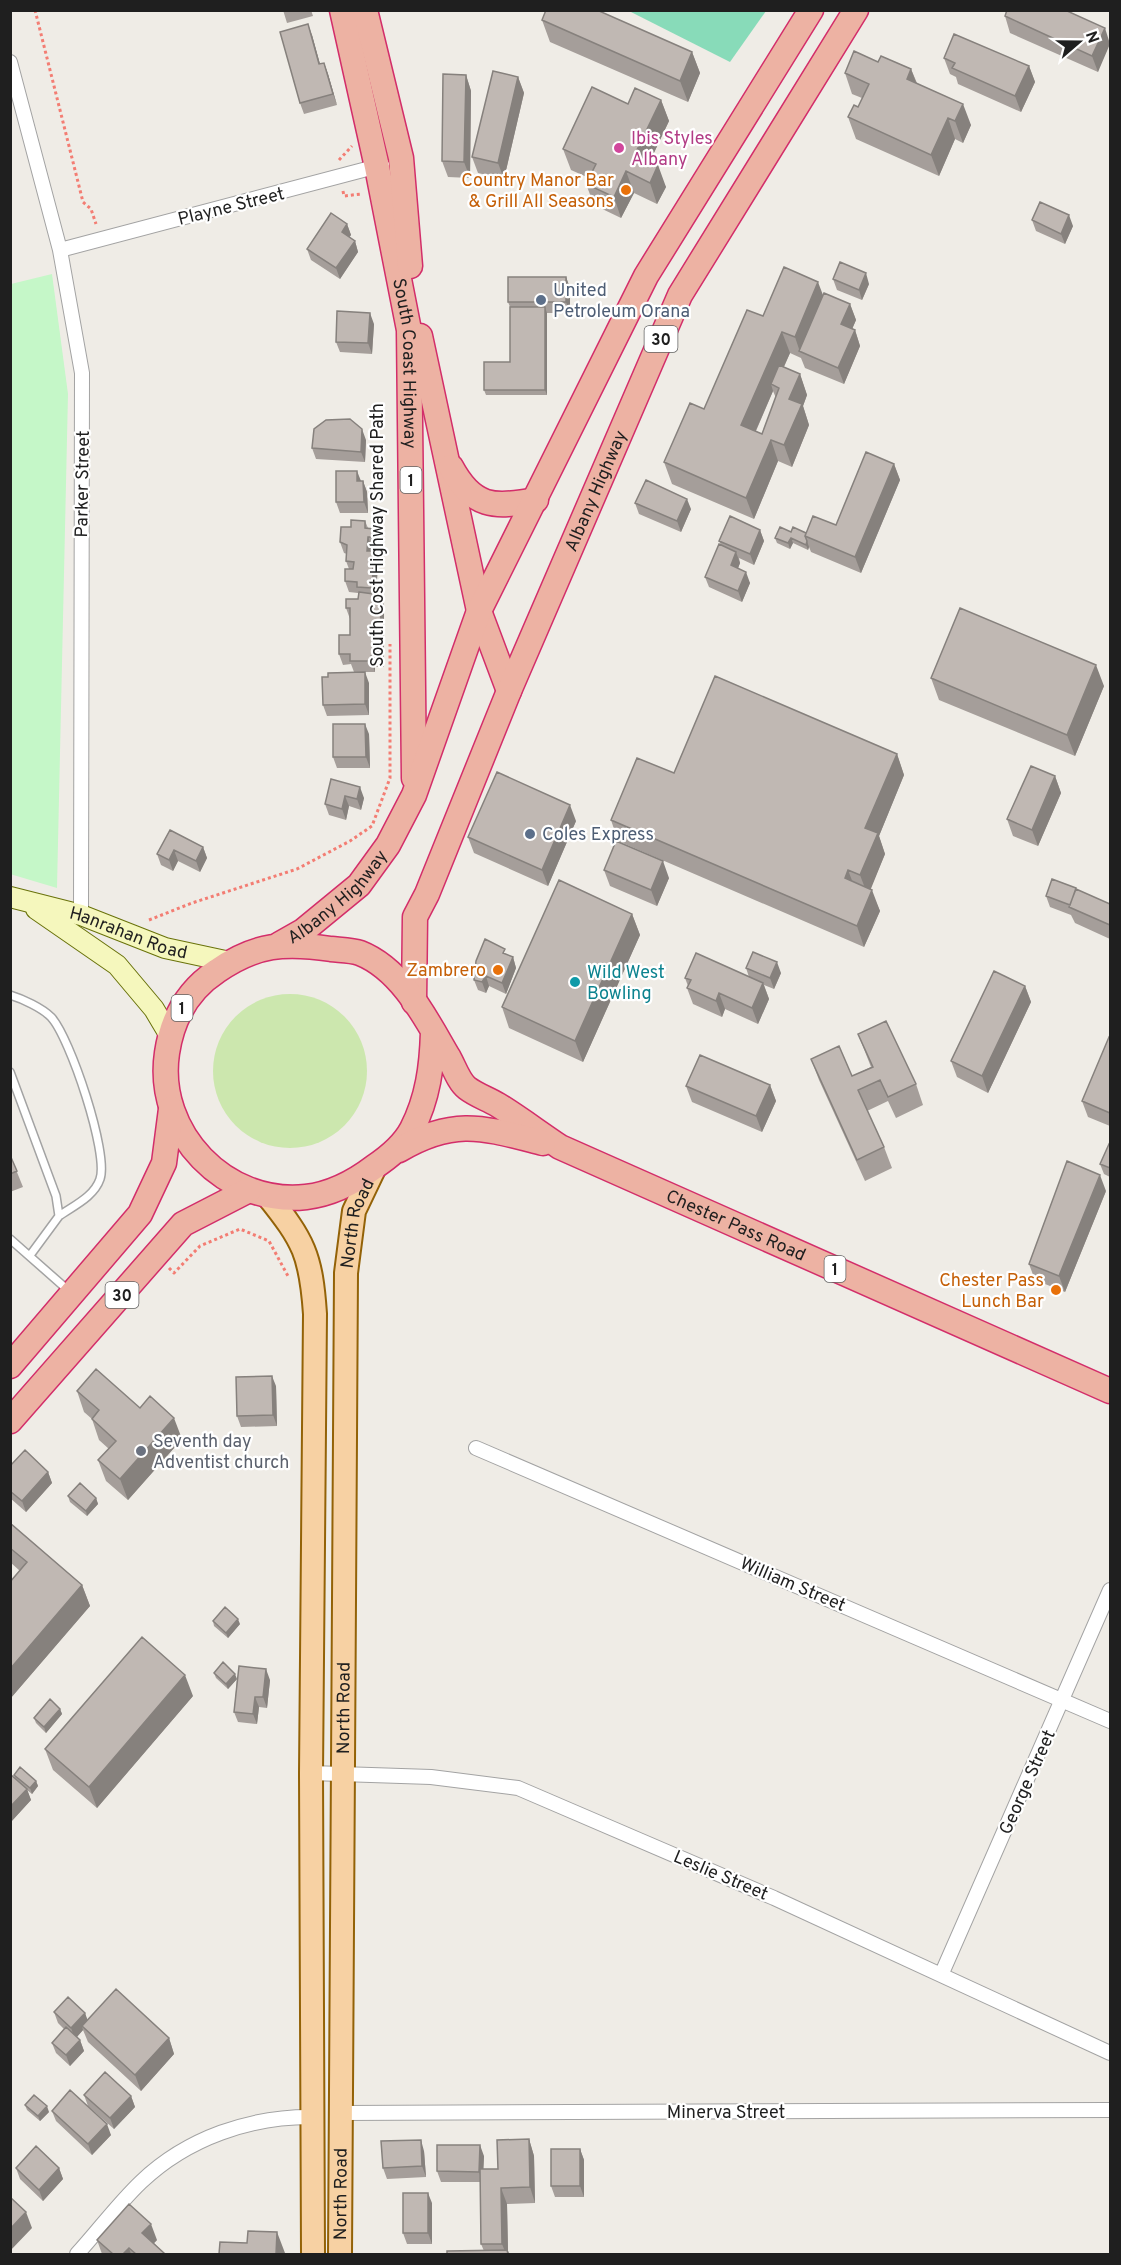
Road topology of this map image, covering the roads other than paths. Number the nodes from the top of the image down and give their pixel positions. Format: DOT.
graph roads {
  1 [pos="342,10"];
  2 [pos="365,10"];
  3 [pos="811,10"];
  4 [pos="856,10"];
  5 [pos="10,62"];
  6 [pos="401,158"];
  7 [pos="377,167"];
  8 [pos="60,250"];
  9 [pos="646,276"];
  10 [pos="680,295"];
  11 [pos="443,452"];
  12 [pos="536,500"];
  13 [pos="479,611"];
  14 [pos="509,691"];
  15 [pos="414,795"];
  16 [pos="20,900"];
  17 [pos="81,915"];
  18 [pos="280,944"];
  19 [pos="230,962"];
  20 [pos="10,995"];
  21 [pos="414,1002"];
  22 [pos="433,1032"];
  23 [pos="170,1036"];
  24 [pos="10,1072"];
  25 [pos="171,1109"];
  26 [pos="560,1147"];
  27 [pos="394,1153"];
  28 [pos="375,1167"];
  29 [pos="258,1192"];
  30 [pos="59,1216"];
  31 [pos="10,1239"];
  32 [pos="31,1254"];
  33 [pos="74,1295"];
  34 [pos="10,1366"];
  35 [pos="1110,1391"];
  36 [pos="10,1421"];
  37 [pos="476,1448"];
  38 [pos="1110,1590"];
  39 [pos="1063,1701"];
  40 [pos="1110,1721"];
  41 [pos="311,1773"];
  42 [pos="342,1774"];
  43 [pos="942,1973"];
  44 [pos="1110,2053"];
  45 [pos="1110,2110"];
  46 [pos="342,2113"];
  47 [pos="314,2117"];
  48 [pos="77,2254"];
  49 [pos="313,2254"];
  50 [pos="340,2254"];
  1 -- 7 [label="highway, South Coast Highway / 1"];
  2 -- 6 [label="highway, South Coast Highway / 1"];
  3 -- 9 [label="highway, Albany Highway / 30"];
  4 -- 10 [label="highway, Albany Highway / 30"];
  5 -- 8 [label="street, Parker Street"];
  6 -- 7 [label="street, Playne Street"];
  6 -- 11 [label="highway, South Coast Highway / 1"];
  7 -- 8 [label="street, Playne Street"];
  7 -- 15 [label="highway, South Coast Highway / 1"];
  8 -- 17 [label="street, Parker Street"];
  9 -- 10 [label="highway"];
  9 -- 12 [label="highway, Albany Highway / 30"];
  10 -- 14 [label="highway, Albany Highway / 30"];
  11 -- 12 [label="highway"];
  11 -- 13 [label="highway, South Coast Highway / 1"];
  12 -- 13 [label="highway, Albany Highway / 30"];
  13 -- 14 [label="highway, South Coast Highway / 1"];
  13 -- 15 [label="highway, Albany Highway / 30"];
  14 -- 21 [label="highway, Albany Highway"];
  15 -- 18 [label="highway, Albany Highway / 1"];
  16 -- 17 [label="main road, Hanrahan Road"];
  16 -- 23 [label="main road, Hanrahan Road"];
  17 -- 19 [label="main road, Hanrahan Road"];
  18 -- 19 [label="highway, 1"];
  18 -- 21 [label="highway, 1"];
  19 -- 23 [label="highway, 1"];
  20 -- 30 [label="lane"];
  21 -- 22 [label="highway, 1"];
  22 -- 26 [label="highway, Chester Pass Road / 1"];
  22 -- 27 [label="highway, 1"];
  23 -- 25 [label="highway, 1"];
  24 -- 30 [label="lane"];
  25 -- 29 [label="highway, 1"];
  25 -- 33 [label="highway, 30"];
  26 -- 27 [label="highway, Chester Pass Road / 1"];
  26 -- 35 [label="highway, Chester Pass Road / 1"];
  27 -- 28 [label="highway, 1"];
  28 -- 29 [label="highway, 1"];
  28 -- 42 [label="main road, North Road"];
  29 -- 36 [label="highway, 30"];
  29 -- 41 [label="main road, North Road"];
  30 -- 32 [label="lane"];
  31 -- 32 [label="lane"];
  32 -- 33 [label="lane"];
  33 -- 34 [label="highway, 30"];
  37 -- 39 [label="street, William Street"];
  38 -- 39 [label="street, George Street"];
  39 -- 40 [label="street, William Street"];
  39 -- 43 [label="street, George Street"];
  41 -- 42 [label="street, Leslie Street"];
  41 -- 47 [label="main road, North Road"];
  42 -- 43 [label="street, Leslie Street"];
  42 -- 46 [label="main road, North Road"];
  43 -- 44 [label="street, Leslie Street"];
  45 -- 46 [label="street, Minerva Street"];
  46 -- 50 [label="main road, North Road"];
  47 -- 48 [label="street"];
  47 -- 49 [label="main road, North Road"];
}
